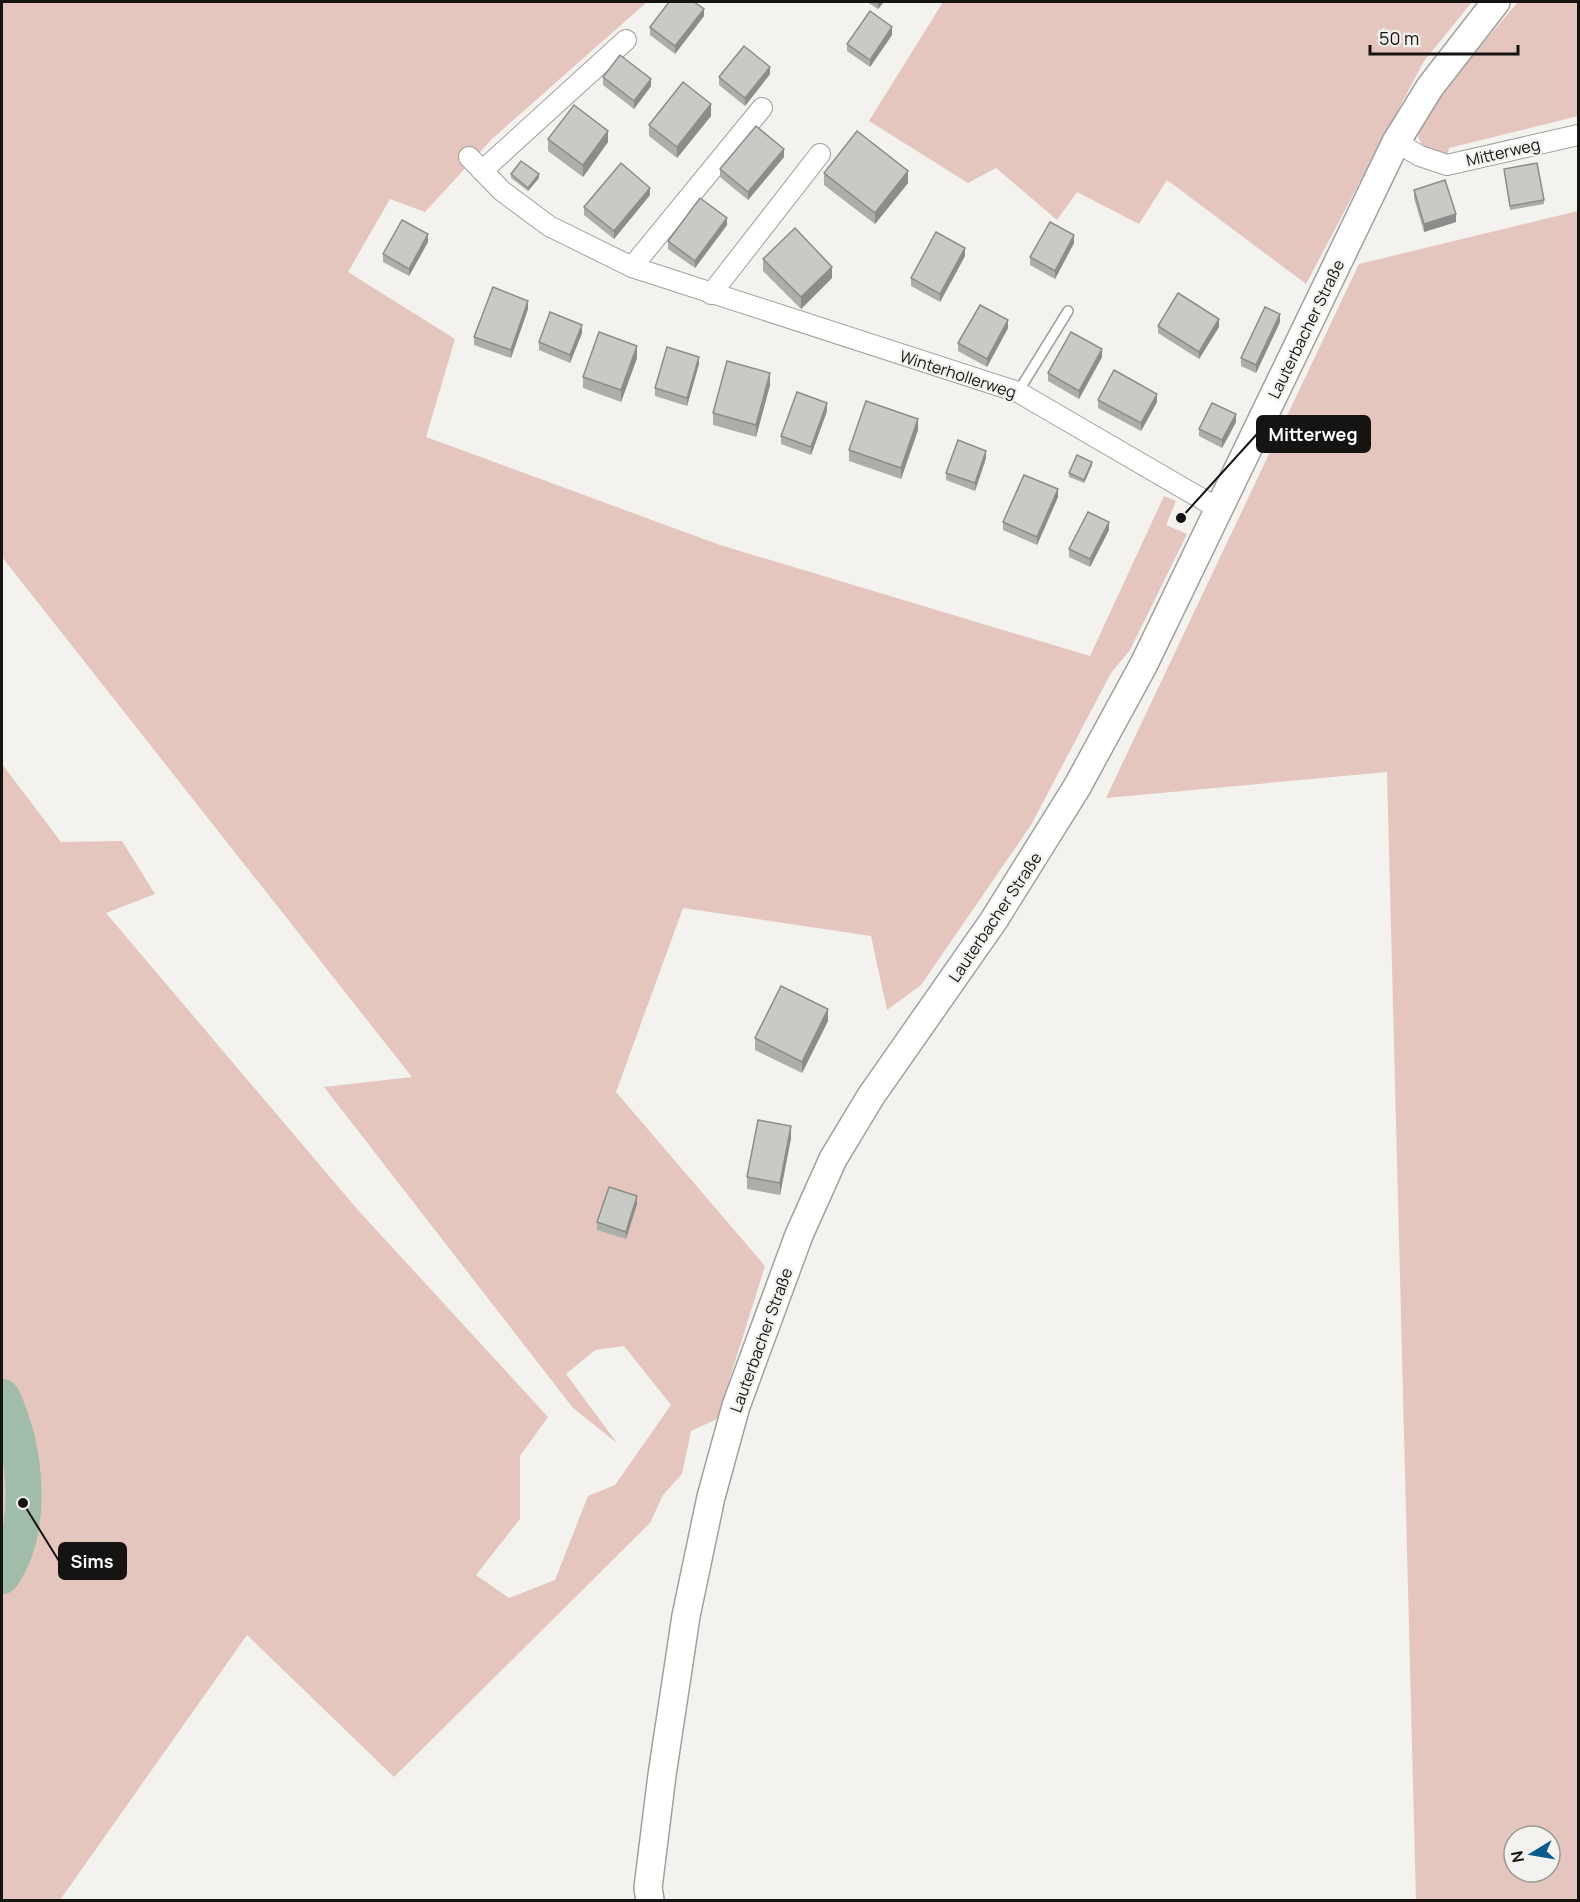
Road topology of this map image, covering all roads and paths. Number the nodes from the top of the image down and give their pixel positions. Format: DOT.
graph roads {
  1 [pos="1496,2"];
  2 [pos="626,40"];
  3 [pos="762,108"];
  4 [pos="1578,135"];
  5 [pos="1396,142"];
  6 [pos="820,154"];
  7 [pos="632,267"];
  8 [pos="711,294"];
  9 [pos="1068,311"];
  10 [pos="1018,392"];
  11 [pos="1219,509"];
  12 [pos="645,1896"];
  1 -- 5 [label="street, Lauterbacher Straße"];
  2 -- 7 [label="street, Winterhollerweg"];
  3 -- 7 [label="street"];
  4 -- 5 [label="street, Mitterweg"];
  5 -- 11 [label="street, Lauterbacher Straße"];
  6 -- 8 [label="street"];
  7 -- 8 [label="street, Winterhollerweg"];
  8 -- 10 [label="street, Winterhollerweg"];
  9 -- 10 [label="lane"];
  10 -- 11 [label="street, Winterhollerweg"];
  11 -- 12 [label="street, Lauterbacher Straße"];
}
